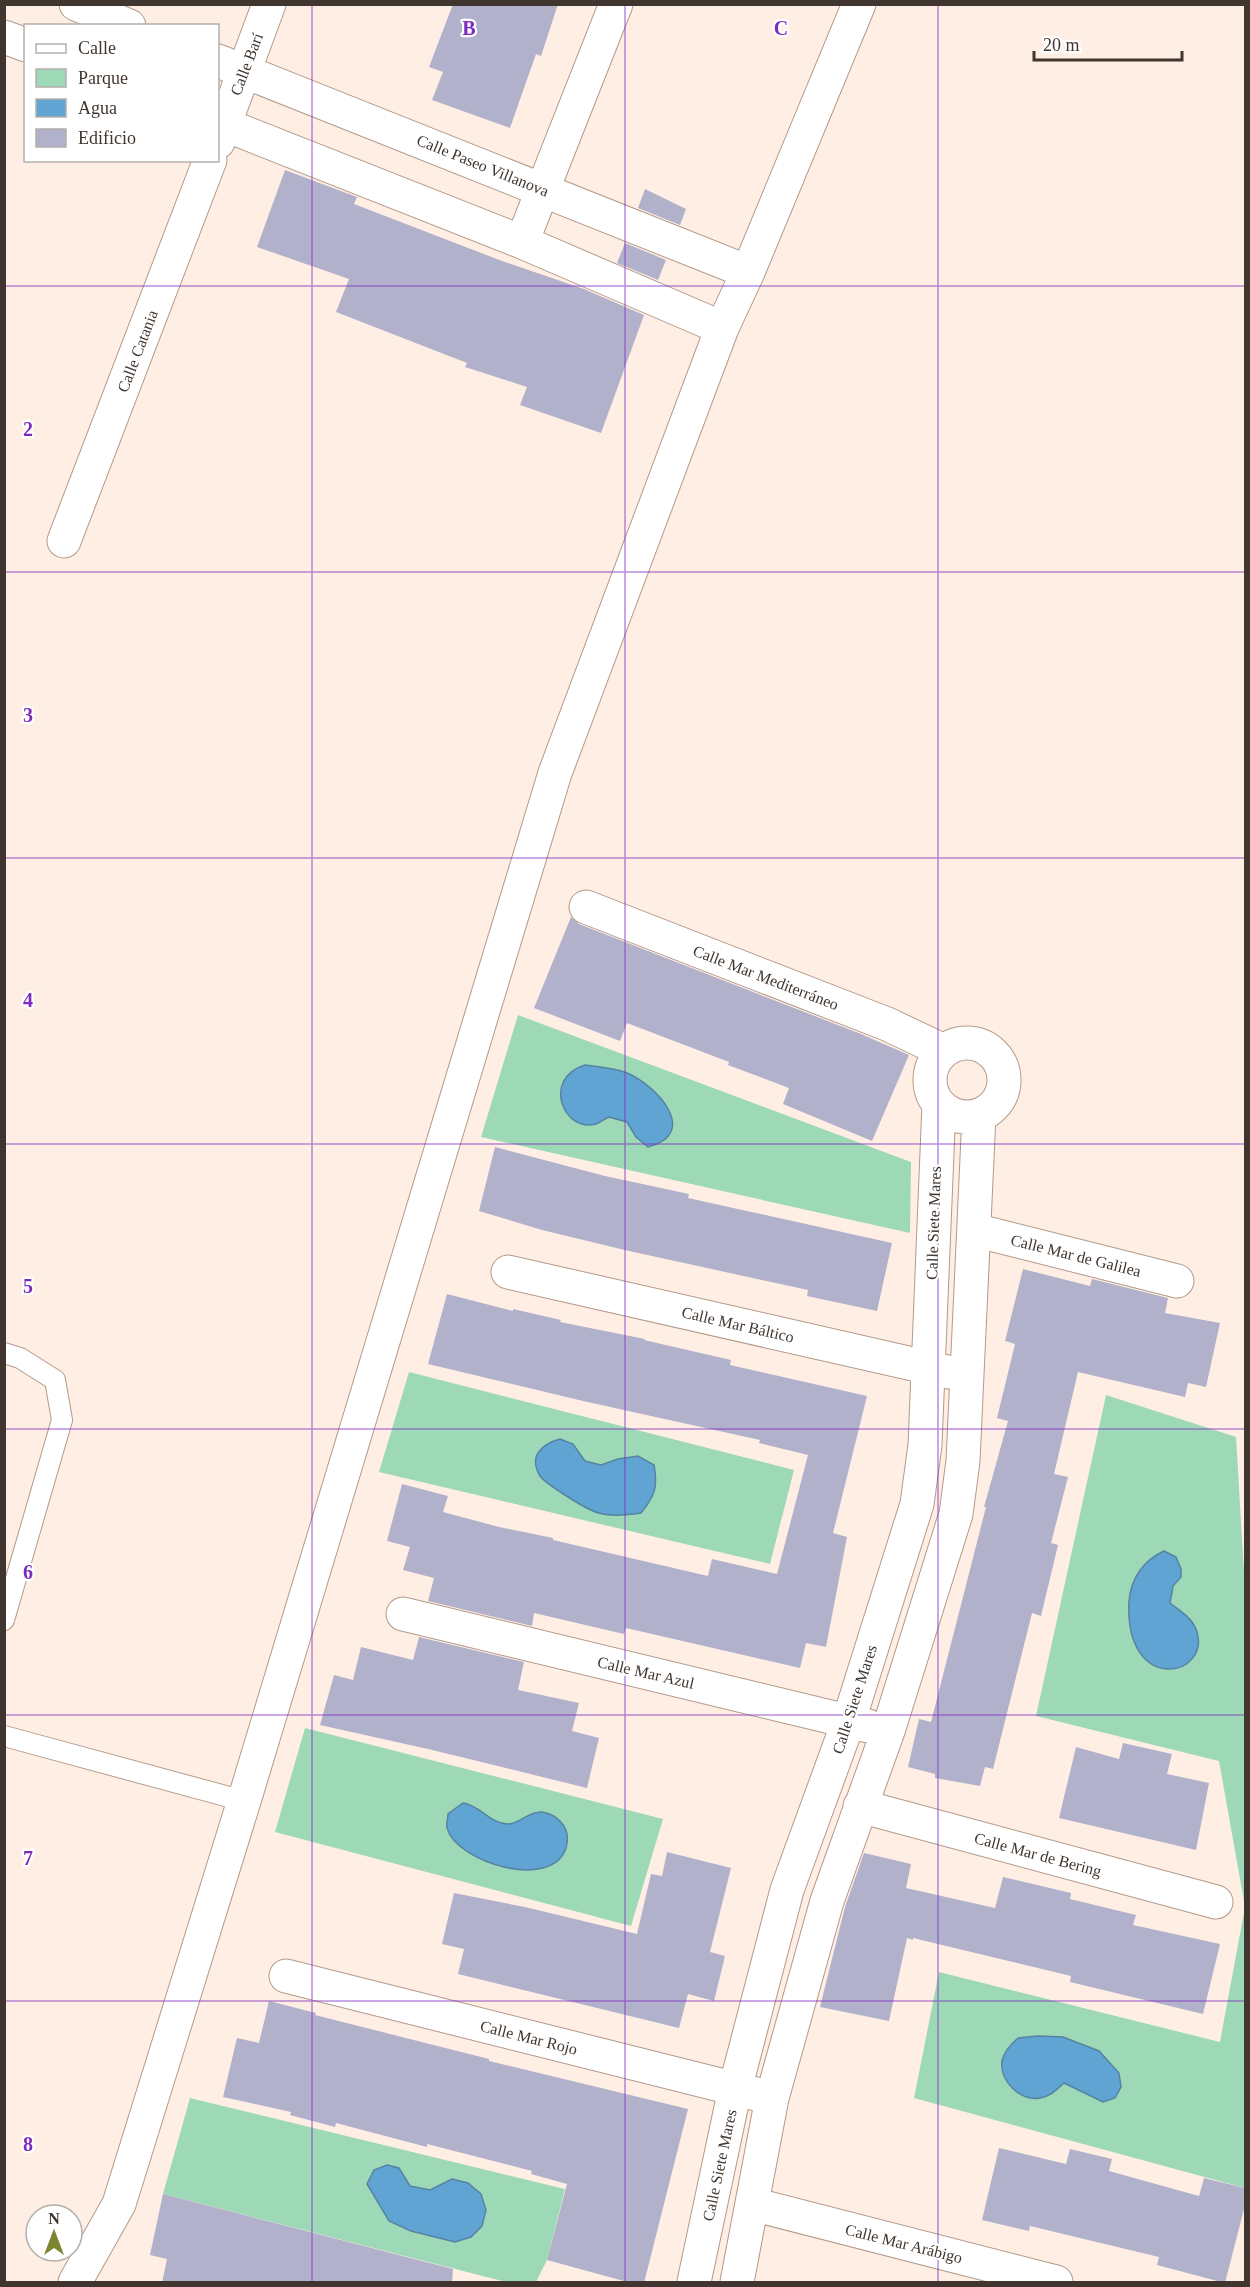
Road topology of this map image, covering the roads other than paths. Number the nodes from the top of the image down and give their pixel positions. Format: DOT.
graph roads {
  1 [pos="76,4"];
  2 [pos="269,4"];
  3 [pos="616,4"];
  4 [pos="859,4"];
  5 [pos="124,24"];
  6 [pos="4,37"];
  7 [pos="24,44"];
  8 [pos="230,66"];
  9 [pos="220,129"];
  10 [pos="209,162"];
  11 [pos="544,189"];
  12 [pos="522,242"];
  13 [pos="748,272"];
  14 [pos="722,328"];
  15 [pos="64,541"];
  16 [pos="586,907"];
  17 [pos="944,1051"];
  18 [pos="939,1104"];
  19 [pos="979,1115"];
  20 [pos="974,1230"];
  21 [pos="508,1272"];
  22 [pos="1178,1281"];
  23 [pos="4,1353"];
  24 [pos="928,1366"];
  25 [pos="967,1377"];
  26 [pos="403,1614"];
  27 [pos="4,1620"];
  28 [pos="849,1720"];
  29 [pos="888,1731"];
  30 [pos="4,1736"];
  31 [pos="244,1801"];
  32 [pos="860,1806"];
  33 [pos="1215,1902"];
  34 [pos="286,1976"];
  35 [pos="735,2089"];
  36 [pos="772,2098"];
  37 [pos="752,2204"];
  38 [pos="75,2283"];
  39 [pos="694,2283"];
  40 [pos="737,2283"];
  41 [pos="1056,2283"];
  1 -- 5 [label="street"];
  2 -- 8 [label="street, Calle Barí"];
  3 -- 11 [label="street"];
  4 -- 13 [label="street"];
  6 -- 7 [label="street"];
  8 -- 9 [label="street, Calle Barí"];
  8 -- 11 [label="street, Calle Paseo Villanova"];
  9 -- 12 [label="street"];
  10 -- 15 [label="street, Calle Catania"];
  11 -- 12 [label="street"];
  11 -- 13 [label="street, Calle Paseo Villanova"];
  12 -- 14 [label="street"];
  13 -- 14 [label="street"];
  14 -- 31 [label="street"];
  16 -- 17 [label="street, Calle Mar Mediterráneo"];
  17 -- 18 [label="street"];
  17 -- 19 [label="street"];
  18 -- 19 [label="street"];
  18 -- 24 [label="street, Calle Siete Mares"];
  19 -- 20 [label="street"];
  20 -- 22 [label="street, Calle Mar de Galilea"];
  20 -- 25 [label="street"];
  21 -- 24 [label="street, Calle Mar Báltico"];
  23 -- 27 [label="lane"];
  24 -- 25 [label="street, Calle Mar Báltico"];
  24 -- 28 [label="street, Calle Siete Mares"];
  25 -- 29 [label="street"];
  26 -- 28 [label="street, Calle Mar Azul"];
  28 -- 29 [label="street, Calle Mar Azul"];
  28 -- 35 [label="street, Calle Siete Mares"];
  29 -- 32 [label="street"];
  30 -- 31 [label="lane"];
  31 -- 38 [label="street"];
  32 -- 33 [label="street, Calle Mar de Bering"];
  32 -- 36 [label="street"];
  34 -- 35 [label="street, Calle Mar Rojo"];
  35 -- 36 [label="street, Calle Mar Rojo"];
  35 -- 39 [label="street, Calle Siete Mares"];
  36 -- 37 [label="street"];
  37 -- 40 [label="street"];
  37 -- 41 [label="street, Calle Mar Arábigo"];
}
